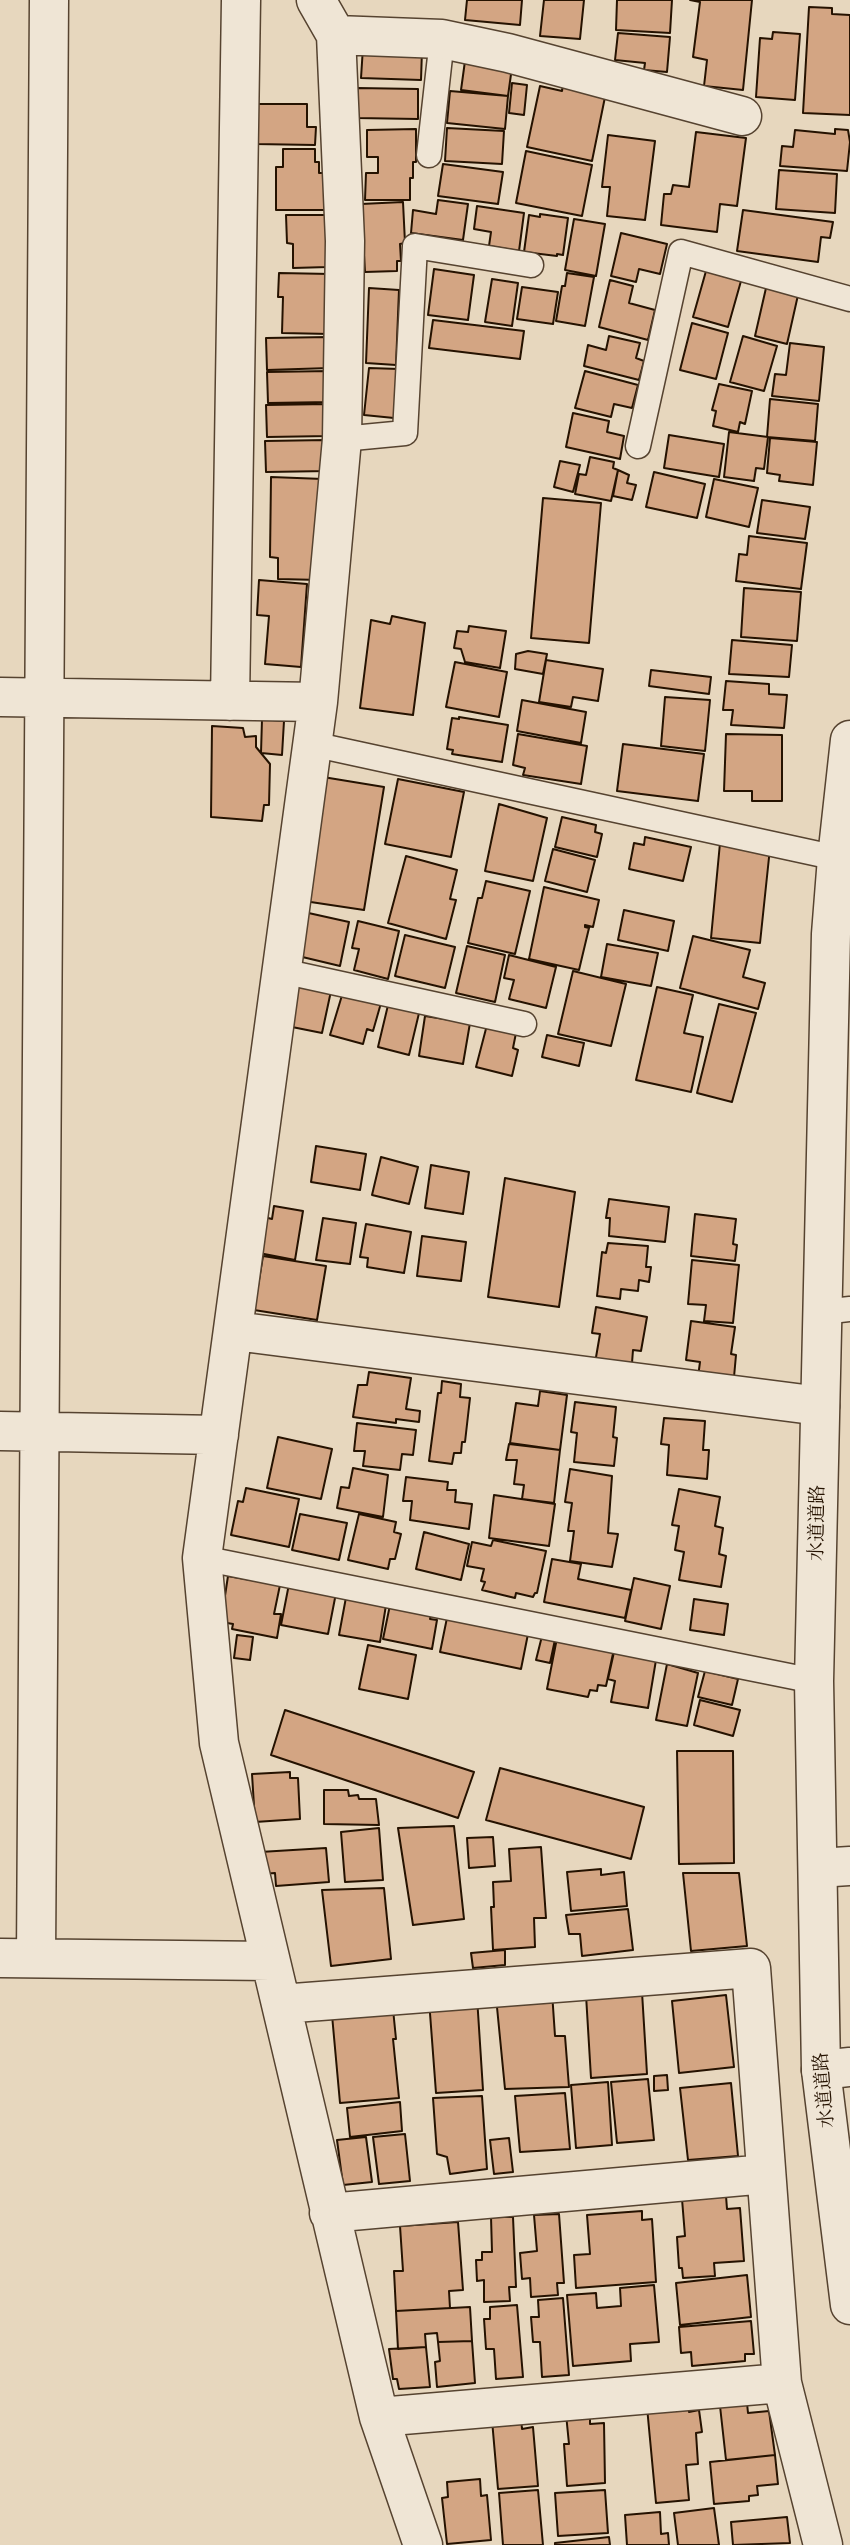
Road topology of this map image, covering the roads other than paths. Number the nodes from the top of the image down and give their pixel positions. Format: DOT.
graph roads {
  1 [pos="49,0"];
  2 [pos="242,0"];
  3 [pos="316,0"];
  4 [pos="336,35"];
  5 [pos="442,39"];
  6 [pos="742,116"];
  7 [pos="429,155"];
  8 [pos="531,265"];
  9 [pos="850,299"];
  10 [pos="342,439"];
  11 [pos="638,446"];
  12 [pos="0,697"];
  13 [pos="44,698"];
  14 [pos="230,701"];
  15 [pos="318,702"];
  16 [pos="850,740"];
  17 [pos="312,744"];
  18 [pos="837,858"];
  19 [pos="841,933"];
  20 [pos="282,971"];
  21 [pos="524,1024"];
  22 [pos="836,1310"];
  23 [pos="235,1331"];
  24 [pos="820,1406"];
  25 [pos="0,1431"];
  26 [pos="40,1432"];
  27 [pos="219,1435"];
  28 [pos="202,1558"];
  29 [pos="814,1681"];
  30 [pos="834,1867"];
  31 [pos="18,1958"];
  32 [pos="270,1961"];
  33 [pos="281,2004"];
  34 [pos="835,2069"];
  35 [pos="766,2174"];
  36 [pos="329,2213"];
  37 [pos="850,2305"];
  38 [pos="782,2383"];
  39 [pos="379,2417"];
  40 [pos="423,2545"];
  41 [pos="823,2545"];
  1 -- 13 [label="street"];
  2 -- 14 [label="street"];
  3 -- 4 [label="street"];
  4 -- 5 [label="street"];
  4 -- 10 [label="street"];
  5 -- 6 [label="street"];
  5 -- 7 [label="lane"];
  8 -- 10 [label="lane"];
  9 -- 11 [label="lane"];
  10 -- 15 [label="street"];
  12 -- 13 [label="street"];
  13 -- 14 [label="street"];
  13 -- 26 [label="street"];
  14 -- 15 [label="street"];
  15 -- 17 [label="street"];
  16 -- 18 [label="street, 水道道路"];
  17 -- 18 [label="lane"];
  17 -- 20 [label="street"];
  18 -- 19 [label="street, 水道道路"];
  19 -- 22 [label="street, 水道道路"];
  20 -- 21 [label="lane"];
  20 -- 23 [label="street"];
  22 -- 24 [label="street, 水道道路"];
  23 -- 24 [label="street"];
  23 -- 27 [label="street"];
  24 -- 29 [label="street, 水道道路"];
  25 -- 26 [label="street"];
  26 -- 27 [label="street"];
  26 -- 31 [label="street"];
  27 -- 28 [label="street"];
  28 -- 29 [label="lane"];
  28 -- 32 [label="street"];
  29 -- 30 [label="street, 水道道路"];
  30 -- 34 [label="street, 水道道路"];
  31 -- 32 [label="street"];
  32 -- 33 [label="street"];
  33 -- 35 [label="street"];
  33 -- 36 [label="street"];
  34 -- 37 [label="street, 水道道路"];
  35 -- 36 [label="street"];
  35 -- 38 [label="street"];
  36 -- 39 [label="street"];
  38 -- 39 [label="street"];
  38 -- 41 [label="street"];
  39 -- 40 [label="street"];
}
